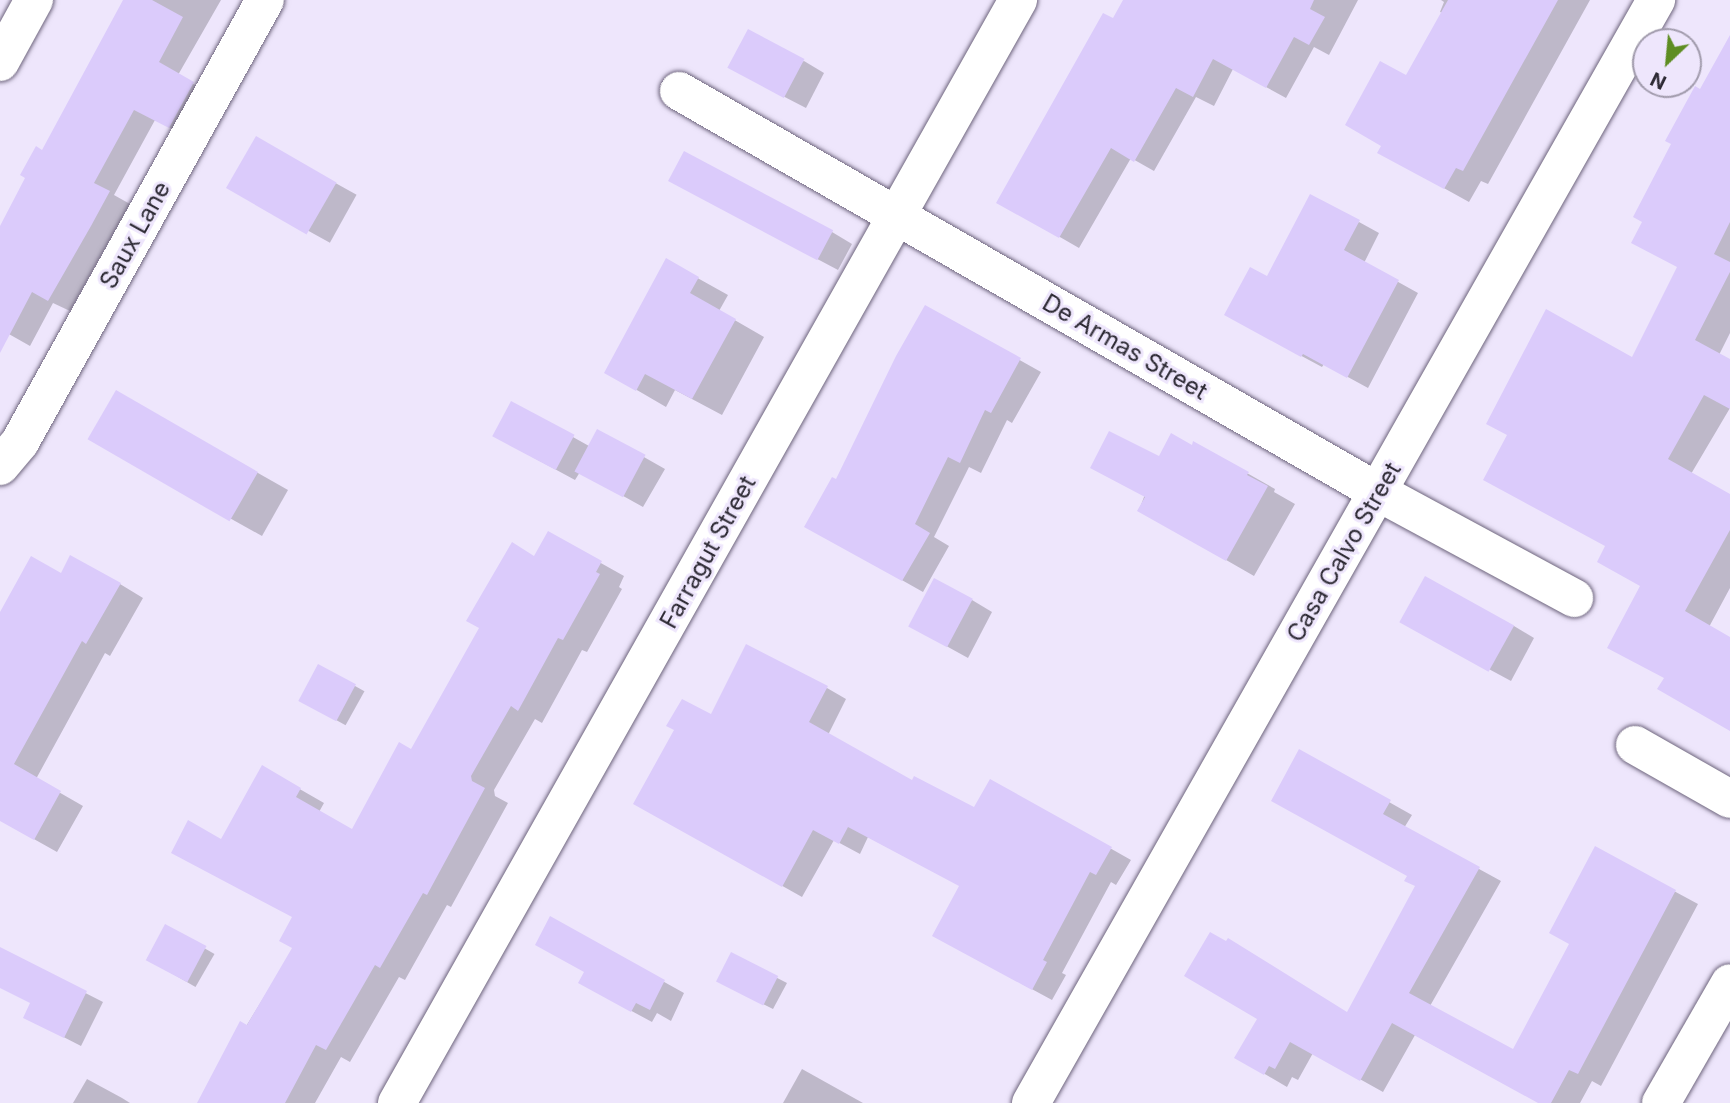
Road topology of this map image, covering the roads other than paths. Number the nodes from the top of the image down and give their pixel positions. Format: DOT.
graph roads {
  1 [pos="34,0"];
  2 [pos="265,0"];
  3 [pos="1018,0"];
  4 [pos="1656,0"];
  5 [pos="0,62"];
  6 [pos="679,92"];
  7 [pos="897,217"];
  8 [pos="7,445"];
  9 [pos="1378,492"];
  10 [pos="1574,598"];
  11 [pos="1635,745"];
  12 [pos="1730,799"];
  13 [pos="1730,983"];
  14 [pos="397,1103"];
  15 [pos="1031,1103"];
  16 [pos="1661,1103"];
  1 -- 5 [label="street"];
  2 -- 8 [label="street, Saux Lane"];
  3 -- 7 [label="street, Farragut Street"];
  4 -- 9 [label="street, Casa Calvo Street"];
  6 -- 7 [label="street, De Armas Street"];
  7 -- 9 [label="street, De Armas Street"];
  7 -- 14 [label="street, Farragut Street"];
  9 -- 10 [label="street, De Armas Street"];
  9 -- 15 [label="street, Casa Calvo Street"];
  11 -- 12 [label="street"];
  13 -- 16 [label="street"];
}
